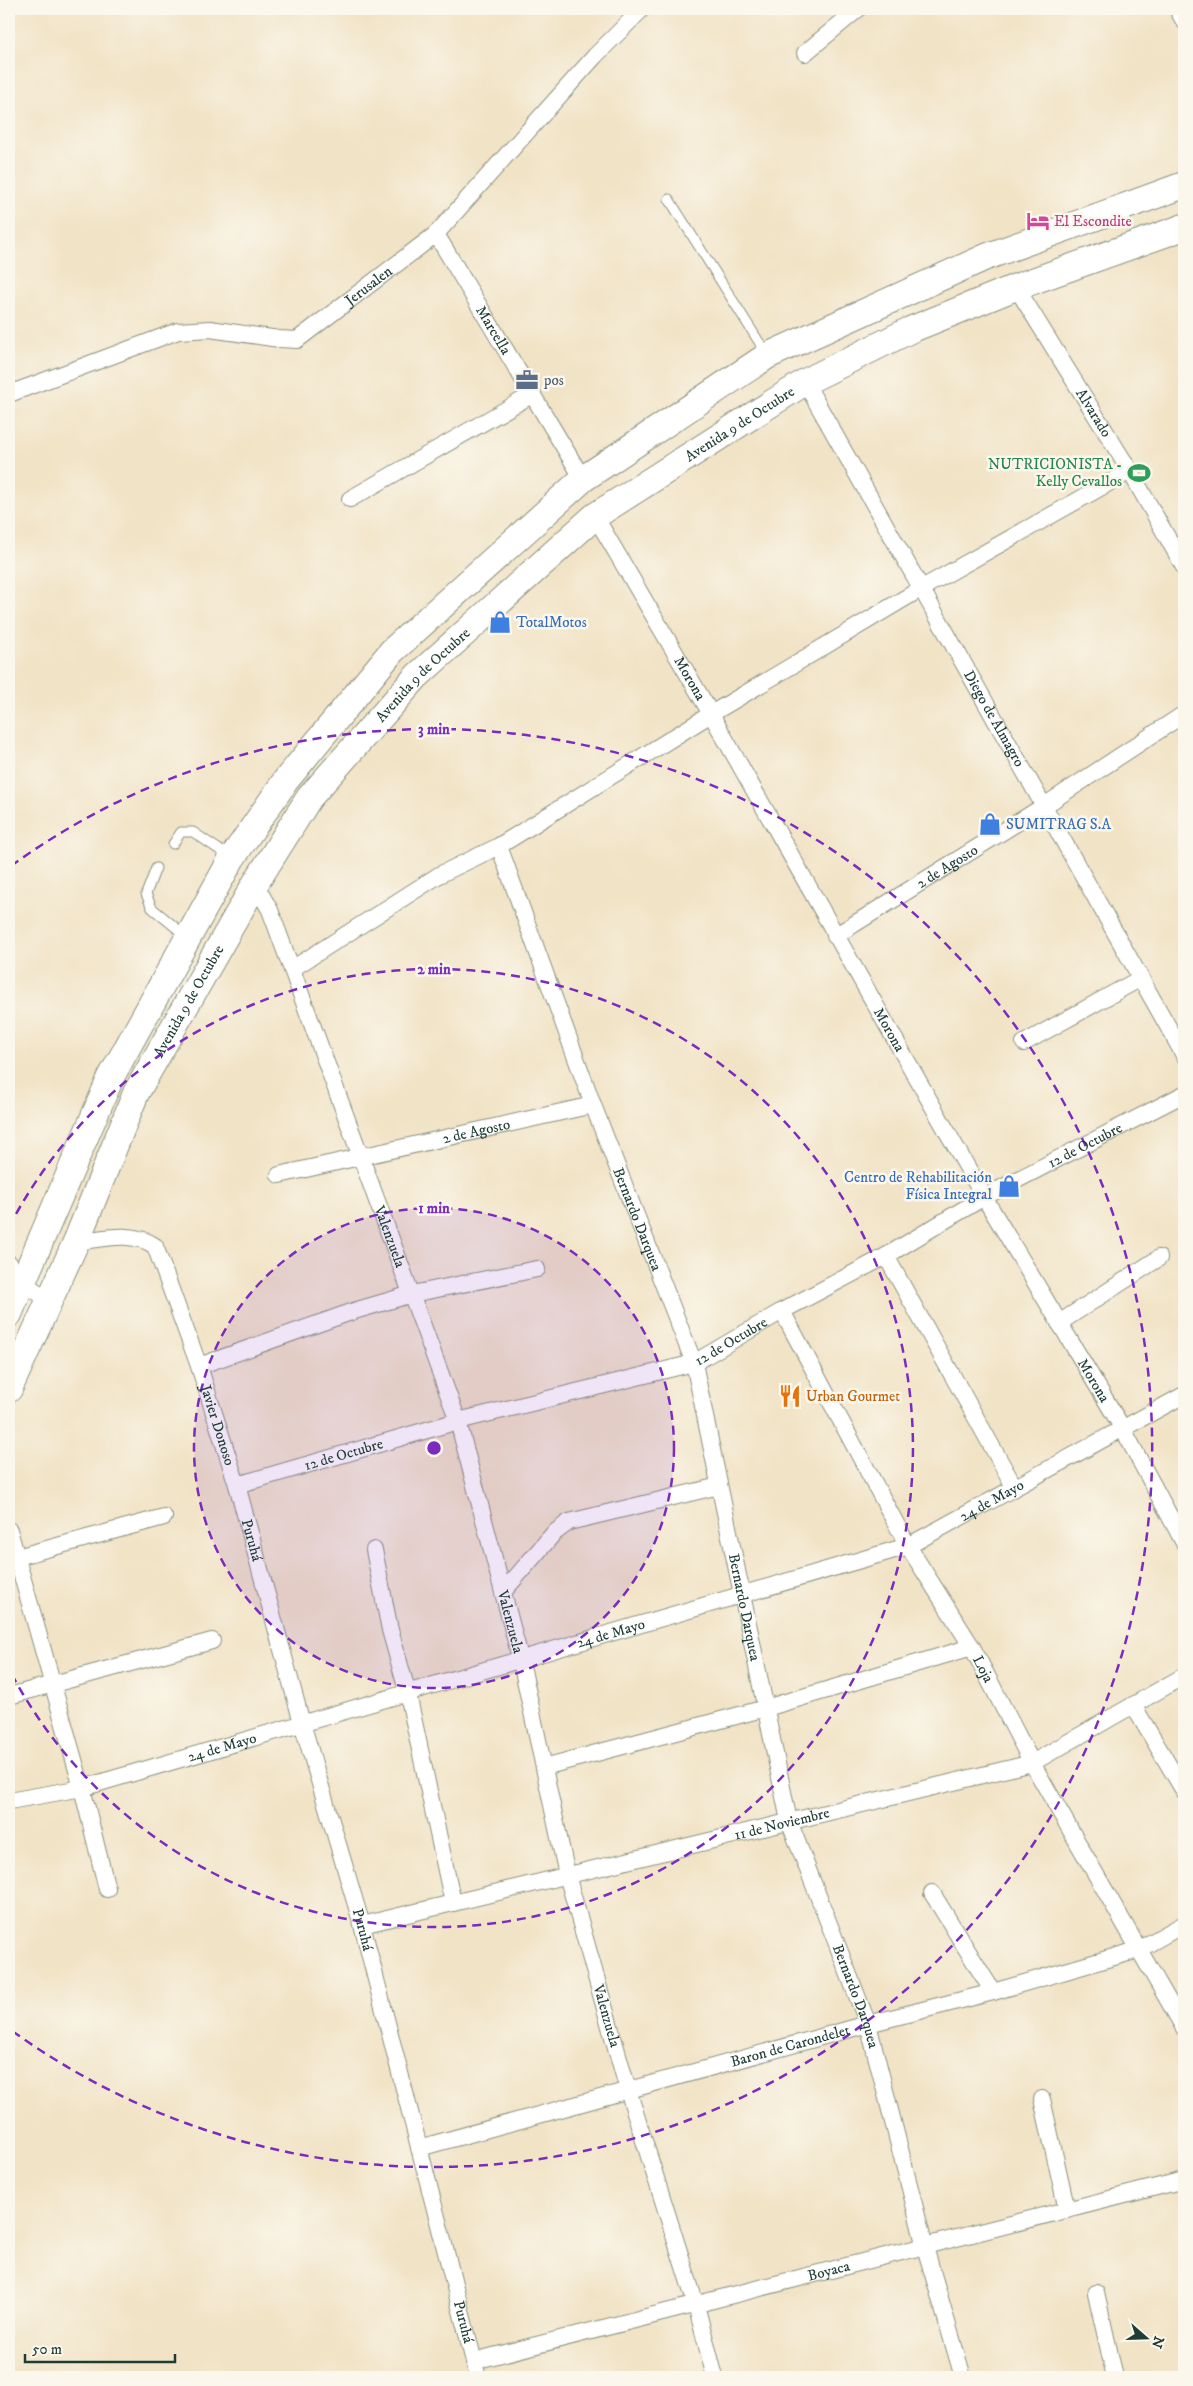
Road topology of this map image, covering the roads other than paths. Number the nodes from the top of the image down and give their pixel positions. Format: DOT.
graph roads {
  1 [pos="642,9"];
  2 [pos="858,9"];
  3 [pos="805,53"];
  4 [pos="1184,185"];
  5 [pos="669,199"];
  6 [pos="1184,227"];
  7 [pos="436,234"];
  8 [pos="1016,287"];
  9 [pos="767,356"];
  10 [pos="805,382"];
  11 [pos="9,394"];
  12 [pos="533,394"];
  13 [pos="1130,471"];
  14 [pos="583,479"];
  15 [pos="350,499"];
  16 [pos="595,516"];
  17 [pos="1184,566"];
  18 [pos="922,588"];
  19 [pos="711,714"];
  20 [pos="1184,714"];
  21 [pos="1044,806"];
  22 [pos="173,844"];
  23 [pos="499,846"];
  24 [pos="232,858"];
  25 [pos="156,868"];
  26 [pos="255,884"];
  27 [pos="835,936"];
  28 [pos="188,937"];
  29 [pos="292,969"];
  30 [pos="1141,978"];
  31 [pos="1024,1043"];
  32 [pos="1184,1055"];
  33 [pos="1184,1094"];
  34 [pos="593,1104"];
  35 [pos="361,1158"];
  36 [pos="279,1175"];
  37 [pos="984,1197"];
  38 [pos="76,1242"];
  39 [pos="886,1256"];
  40 [pos="1159,1258"];
  41 [pos="536,1269"];
  42 [pos="16,1272"];
  43 [pos="412,1294"];
  44 [pos="48,1300"];
  45 [pos="782,1311"];
  46 [pos="9,1314"];
  47 [pos="1059,1323"];
  48 [pos="694,1363"];
  49 [pos="199,1366"];
  50 [pos="9,1389"];
  51 [pos="1184,1395"];
  52 [pos="458,1421"];
  53 [pos="1122,1429"];
  54 [pos="237,1485"];
  55 [pos="719,1486"];
  56 [pos="1015,1488"];
  57 [pos="164,1517"];
  58 [pos="9,1530"];
  59 [pos="1184,1543"];
  60 [pos="908,1546"];
  61 [pos="374,1550"];
  62 [pos="17,1557"];
  63 [pos="503,1592"];
  64 [pos="742,1596"];
  65 [pos="212,1641"];
  66 [pos="972,1647"];
  67 [pos="521,1661"];
  68 [pos="1184,1676"];
  69 [pos="53,1684"];
  70 [pos="408,1694"];
  71 [pos="9,1696"];
  72 [pos="1133,1705"];
  73 [pos="766,1708"];
  74 [pos="302,1723"];
  75 [pos="1032,1763"];
  76 [pos="544,1767"];
  77 [pos="82,1788"];
  78 [pos="1184,1791"];
  79 [pos="9,1801"];
  80 [pos="789,1822"];
  81 [pos="567,1875"];
  82 [pos="107,1889"];
  83 [pos="932,1893"];
  84 [pos="453,1903"];
  85 [pos="362,1924"];
  86 [pos="1184,1924"];
  87 [pos="1138,1950"];
  88 [pos="993,1992"];
  89 [pos="868,2024"];
  90 [pos="1184,2028"];
  91 [pos="628,2090"];
  92 [pos="1042,2099"];
  93 [pos="419,2148"];
  94 [pos="1184,2180"];
  95 [pos="1067,2210"];
  96 [pos="925,2247"];
  97 [pos="1096,2293"];
  98 [pos="696,2305"];
  99 [pos="476,2369"];
  100 [pos="715,2377"];
  101 [pos="963,2377"];
  102 [pos="1115,2377"];
  1 -- 7 [label="street, Jerusalen"];
  2 -- 3 [label="street"];
  4 -- 9 [label="main road, Avenida 9 de Octubre"];
  5 -- 9 [label="lane"];
  6 -- 8 [label="main road, Avenida 9 de Octubre"];
  7 -- 11 [label="street, Jerusalen"];
  7 -- 12 [label="street, Marcella"];
  8 -- 10 [label="main road, Avenida 9 de Octubre"];
  8 -- 13 [label="street, Alvarado"];
  9 -- 14 [label="main road, Avenida 9 de Octubre"];
  10 -- 16 [label="main road, Avenida 9 de Octubre"];
  10 -- 18 [label="street, Diego de Almagro"];
  12 -- 14 [label="street, Marcella"];
  12 -- 15 [label="street"];
  13 -- 17 [label="street, Alvarado"];
  13 -- 18 [label="street"];
  14 -- 24 [label="main road, Avenida 9 de Octubre"];
  16 -- 19 [label="street, Morona"];
  16 -- 26 [label="main road, Avenida 9 de Octubre"];
  18 -- 19 [label="street"];
  18 -- 21 [label="street, Diego de Almagro"];
  19 -- 23 [label="street"];
  19 -- 27 [label="street, Morona"];
  20 -- 21 [label="street, 2 de Agosto"];
  21 -- 27 [label="street, 2 de Agosto"];
  21 -- 30 [label="street, Diego de Almagro"];
  22 -- 24 [label="lane"];
  23 -- 29 [label="street"];
  23 -- 34 [label="street, Bernardo Darquea"];
  24 -- 28 [label="main road, Avenida 9 de Octubre"];
  25 -- 28 [label="lane"];
  26 -- 29 [label="street, Valenzuela"];
  26 -- 38 [label="main road, Avenida 9 de Octubre"];
  27 -- 37 [label="street, Morona"];
  28 -- 42 [label="main road, Avenida 9 de Octubre"];
  29 -- 35 [label="street, Valenzuela"];
  30 -- 31 [label="street"];
  30 -- 32 [label="street, Diego de Almagro"];
  33 -- 37 [label="street, 12 de Octubre"];
  34 -- 35 [label="street, 2 de Agosto"];
  34 -- 48 [label="street, Bernardo Darquea"];
  35 -- 36 [label="street, 2 de Agosto"];
  35 -- 43 [label="street, Valenzuela"];
  37 -- 39 [label="street, 12 de Octubre"];
  37 -- 47 [label="street, Morona"];
  38 -- 44 [label="main road, Avenida 9 de Octubre"];
  38 -- 49 [label="street, Javier Donoso"];
  39 -- 45 [label="street, 12 de Octubre"];
  39 -- 56 [label="street"];
  40 -- 47 [label="street"];
  41 -- 43 [label="street"];
  42 -- 44 [label="street"];
  42 -- 46 [label="main road, Avenida 9 de Octubre"];
  43 -- 49 [label="street"];
  43 -- 52 [label="street, Valenzuela"];
  44 -- 50 [label="main road, Avenida 9 de Octubre"];
  45 -- 48 [label="street, 12 de Octubre"];
  45 -- 60 [label="street, Loja"];
  47 -- 53 [label="street, Morona"];
  48 -- 52 [label="street, 12 de Octubre"];
  48 -- 55 [label="street, Bernardo Darquea"];
  49 -- 54 [label="street, Javier Donoso"];
  51 -- 53 [label="street, 24 de Mayo"];
  52 -- 54 [label="street, 12 de Octubre"];
  52 -- 63 [label="street, Valenzuela"];
  53 -- 56 [label="street, 24 de Mayo"];
  53 -- 59 [label="street, Morona"];
  54 -- 74 [label="street, Puruhá"];
  55 -- 63 [label="street"];
  55 -- 64 [label="street, Bernardo Darquea"];
  56 -- 60 [label="street, 24 de Mayo"];
  57 -- 62 [label="street"];
  58 -- 62 [label="street"];
  60 -- 64 [label="street, 24 de Mayo"];
  60 -- 66 [label="street, Loja"];
  61 -- 70 [label="street"];
  62 -- 69 [label="street"];
  63 -- 67 [label="street, Valenzuela"];
  64 -- 67 [label="street, 24 de Mayo"];
  64 -- 73 [label="street, Bernardo Darquea"];
  65 -- 69 [label="street"];
  66 -- 73 [label="street"];
  66 -- 75 [label="street, Loja"];
  67 -- 70 [label="street, 24 de Mayo"];
  67 -- 76 [label="street, Valenzuela"];
  68 -- 72 [label="street, 11 de Noviembre"];
  69 -- 71 [label="street"];
  69 -- 77 [label="street"];
  70 -- 74 [label="street, 24 de Mayo"];
  70 -- 84 [label="street"];
  72 -- 75 [label="street, 11 de Noviembre"];
  72 -- 78 [label="street"];
  73 -- 76 [label="street"];
  73 -- 80 [label="street, Bernardo Darquea"];
  74 -- 77 [label="street, 24 de Mayo"];
  74 -- 85 [label="street, Puruhá"];
  75 -- 80 [label="street, 11 de Noviembre"];
  75 -- 87 [label="street, Loja"];
  76 -- 81 [label="street, Valenzuela"];
  77 -- 79 [label="street, 24 de Mayo"];
  77 -- 82 [label="street"];
  80 -- 81 [label="street, 11 de Noviembre"];
  80 -- 89 [label="street, Bernardo Darquea"];
  81 -- 84 [label="street, 11 de Noviembre"];
  81 -- 91 [label="street, Valenzuela"];
  83 -- 88 [label="street"];
  84 -- 85 [label="street, 11 de Noviembre"];
  85 -- 93 [label="street, Puruhá"];
  86 -- 87 [label="street, Baron de Carondelet"];
  87 -- 88 [label="street, Baron de Carondelet"];
  87 -- 90 [label="street, Loja"];
  88 -- 89 [label="street, Baron de Carondelet"];
  89 -- 91 [label="street, Baron de Carondelet"];
  89 -- 96 [label="street, Bernardo Darquea"];
  91 -- 93 [label="street, Baron de Carondelet"];
  91 -- 98 [label="street, Valenzuela"];
  92 -- 95 [label="street"];
  93 -- 99 [label="street, Puruhá"];
  94 -- 95 [label="street, Boyaca"];
  95 -- 96 [label="street, Boyaca"];
  96 -- 98 [label="street, Boyaca"];
  96 -- 101 [label="street, Bernardo Darquea"];
  97 -- 102 [label="street"];
  98 -- 99 [label="street, Boyaca"];
  98 -- 100 [label="street, Valenzuela"];
}
